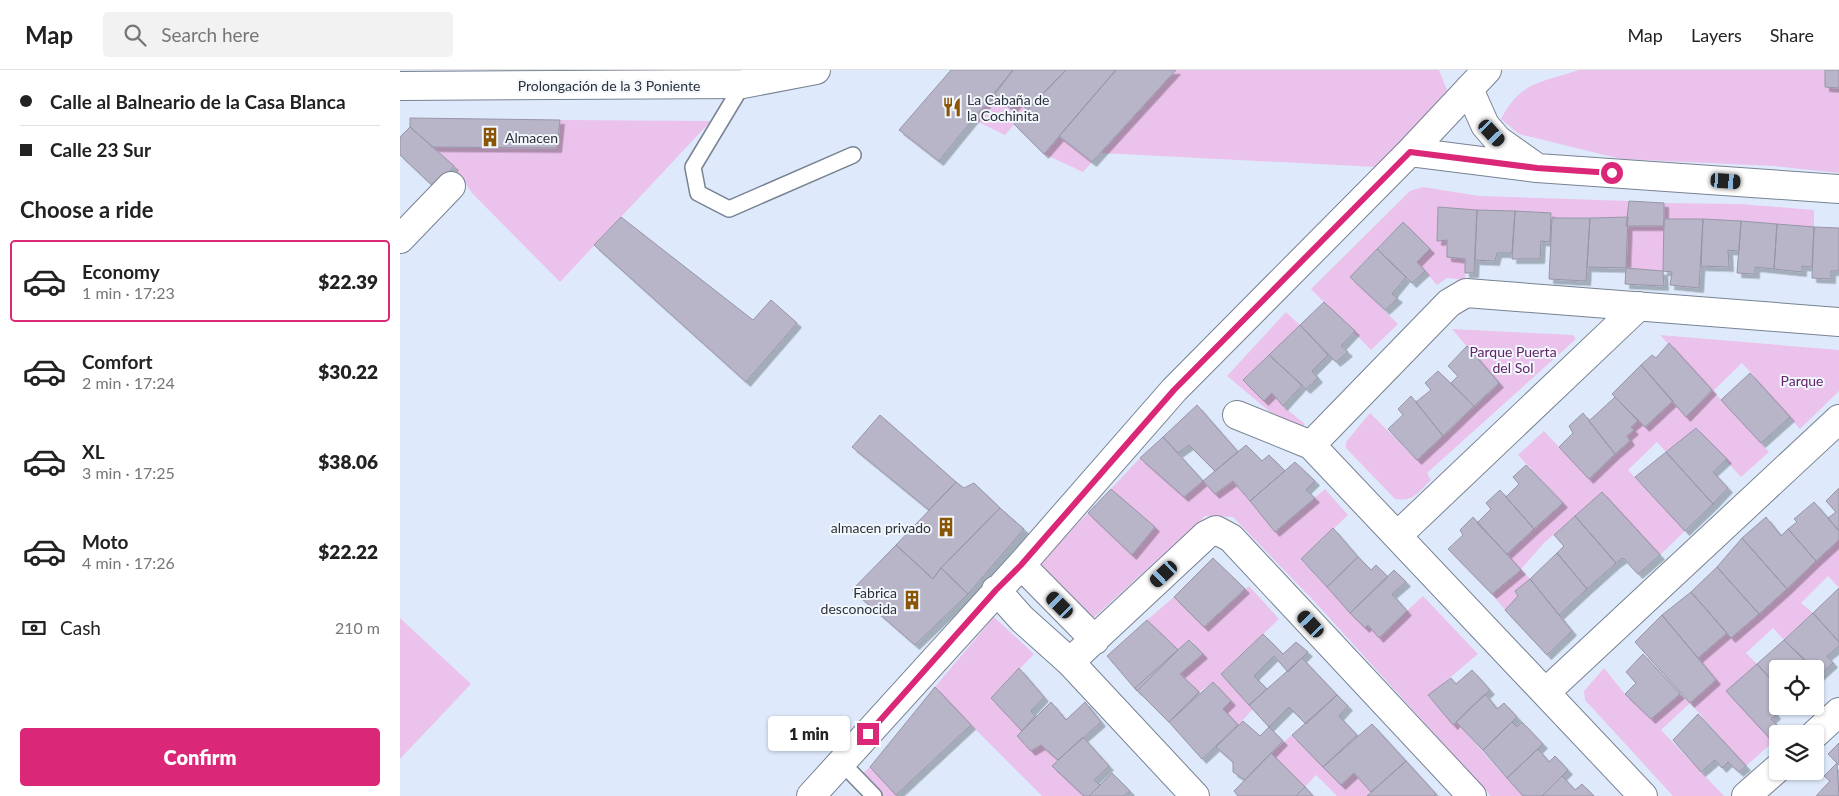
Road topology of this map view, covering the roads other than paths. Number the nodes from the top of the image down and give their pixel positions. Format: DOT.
graph roads {
  1 [pos="816,70"];
  2 [pos="1478,79"];
  3 [pos="744,84"];
  4 [pos="400,86"];
  5 [pos="1410,152"];
  6 [pos="852,155"];
  7 [pos="1537,168"];
  8 [pos="451,186"];
  9 [pos="1839,189"];
  10 [pos="400,239"];
  11 [pos="1639,306"];
  12 [pos="1839,322"];
  13 [pos="1237,415"];
  14 [pos="1839,420"];
  15 [pos="1311,445"];
  16 [pos="1397,536"];
  17 [pos="1021,565"];
  18 [pos="996,590"];
  19 [pos="1094,640"];
  20 [pos="1070,662"];
  21 [pos="1546,692"];
  22 [pos="1839,712"];
  23 [pos="1824,726"];
  24 [pos="842,763"];
  25 [pos="1769,776"];
  26 [pos="811,796"];
  27 [pos="874,796"];
  28 [pos="1195,796"];
  29 [pos="1472,796"];
  30 [pos="1644,796"];
  31 [pos="1746,796"];
  1 -- 3 [label="street, Prolongación de la 3 Poniente"];
  2 -- 5 [label="street"];
  2 -- 7 [label="street"];
  3 -- 4 [label="street, Prolongación de la 3 Poniente"];
  3 -- 6 [label="lane"];
  5 -- 7 [label="street"];
  5 -- 17 [label="street"];
  7 -- 9 [label="street"];
  8 -- 10 [label="street"];
  11 -- 12 [label="street"];
  11 -- 15 [label="street"];
  11 -- 16 [label="street"];
  13 -- 15 [label="street"];
  14 -- 21 [label="street"];
  15 -- 16 [label="street"];
  16 -- 21 [label="street"];
  17 -- 18 [label="street"];
  17 -- 19 [label="street"];
  18 -- 20 [label="street"];
  18 -- 24 [label="street"];
  19 -- 20 [label="street"];
  19 -- 29 [label="street"];
  20 -- 28 [label="street"];
  21 -- 30 [label="street"];
  22 -- 23 [label="street"];
  24 -- 26 [label="street"];
  24 -- 27 [label="lane"];
  25 -- 31 [label="street"];
}
